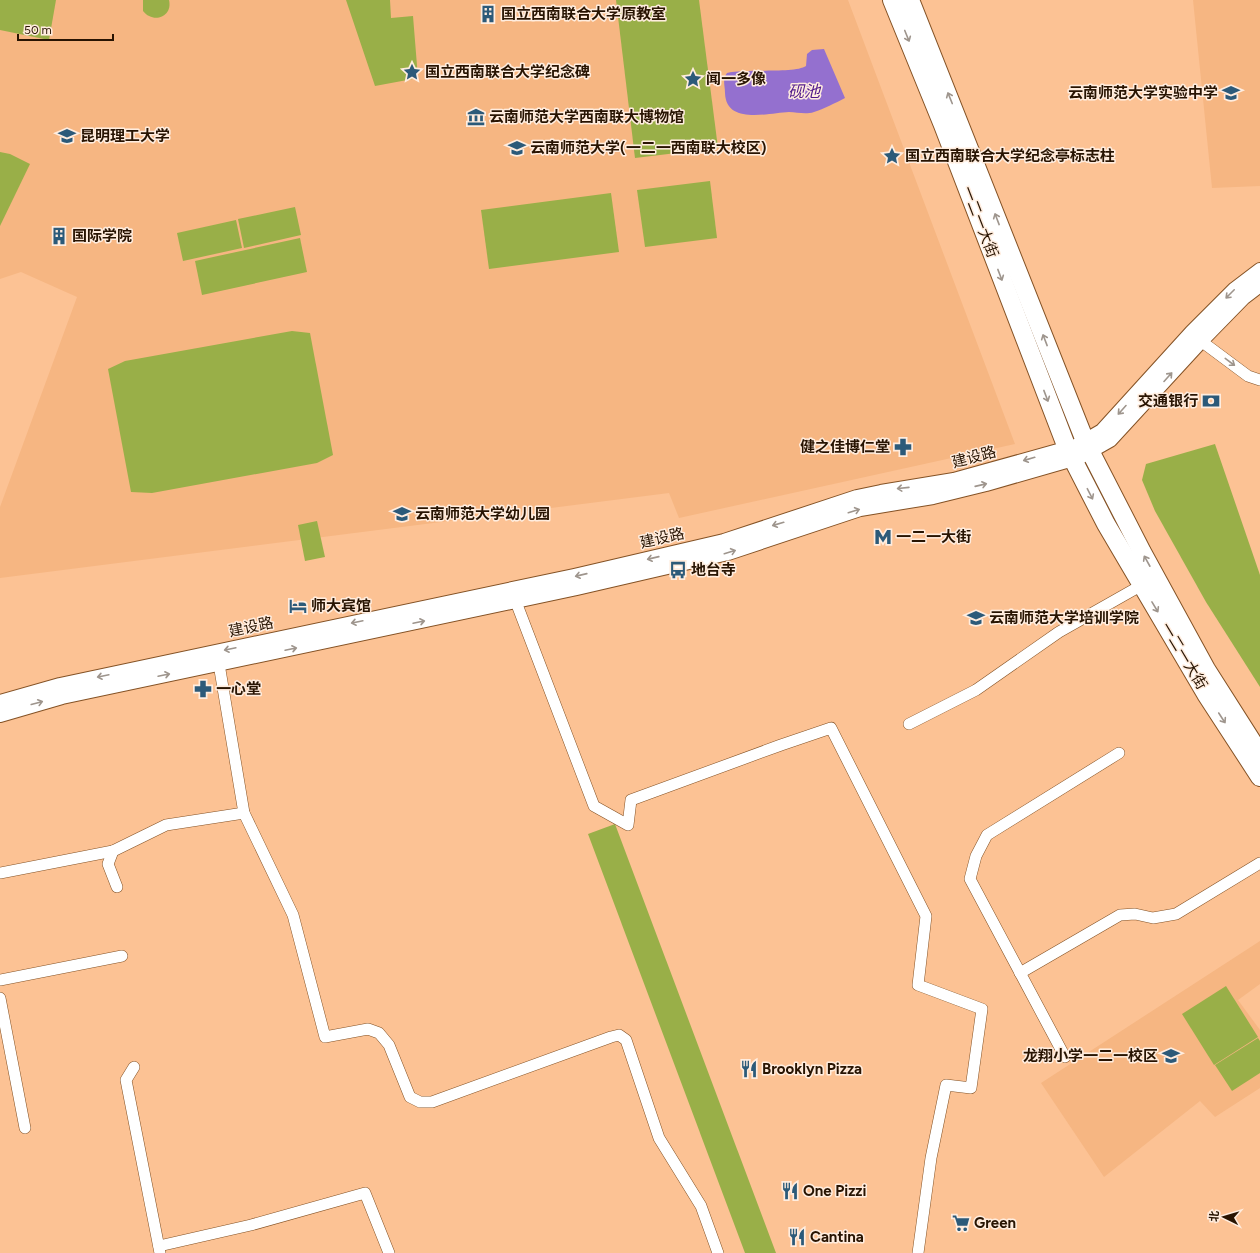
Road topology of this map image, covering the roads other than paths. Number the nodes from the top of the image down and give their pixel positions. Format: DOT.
graph roads {
  1 [pos="892,0"];
  2 [pos="910,0"];
  3 [pos="1260,270"];
  4 [pos="1260,285"];
  5 [pos="1201,341"];
  6 [pos="1260,380"];
  7 [pos="1087,447"];
  8 [pos="1070,454"];
  9 [pos="1142,585"];
  10 [pos="516,602"];
  11 [pos="219,664"];
  12 [pos="0,702"];
  13 [pos="0,714"];
  14 [pos="909,724"];
  15 [pos="1119,753"];
  16 [pos="1260,754"];
  17 [pos="1260,777"];
  18 [pos="244,813"];
  19 [pos="113,851"];
  20 [pos="1260,863"];
  21 [pos="0,873"];
  22 [pos="117,887"];
  23 [pos="122,956"];
  24 [pos="1020,973"];
  25 [pos="0,980"];
  26 [pos="0,998"];
  27 [pos="1065,1057"];
  28 [pos="134,1066"];
  29 [pos="25,1128"];
  30 [pos="159,1249"];
  31 [pos="389,1253"];
  32 [pos="718,1253"];
  33 [pos="918,1253"];
  1 -- 8 [label="main road, 一二一大街, one-way"];
  7 -- 2 [label="main road, 一二一大街, one-way"];
  3 -- 7 [label="street, 建设路, one-way"];
  4 -- 5 [label="street, 建设路"];
  5 -- 6 [label="street, one-way"];
  7 -- 5 [label="street, 建设路, one-way"];
  7 -- 8 [label="street, 建设路"];
  16 -- 7 [label="main road, 一二一大街, one-way"];
  8 -- 9 [label="main road, 一二一大街, one-way"];
  10 -- 8 [label="street, 建设路, one-way"];
  8 -- 12 [label="street, 建设路, one-way"];
  9 -- 14 [label="street"];
  9 -- 17 [label="main road, 一二一大街, one-way"];
  11 -- 10 [label="street, 建设路, one-way"];
  10 -- 33 [label="street"];
  13 -- 11 [label="street, 建设路, one-way"];
  11 -- 18 [label="street"];
  15 -- 24 [label="street"];
  18 -- 19 [label="street"];
  18 -- 32 [label="street"];
  19 -- 21 [label="street"];
  19 -- 22 [label="street"];
  20 -- 24 [label="street"];
  23 -- 25 [label="street"];
  24 -- 27 [label="street"];
  26 -- 29 [label="street"];
  28 -- 30 [label="street"];
  30 -- 31 [label="street"];
}
